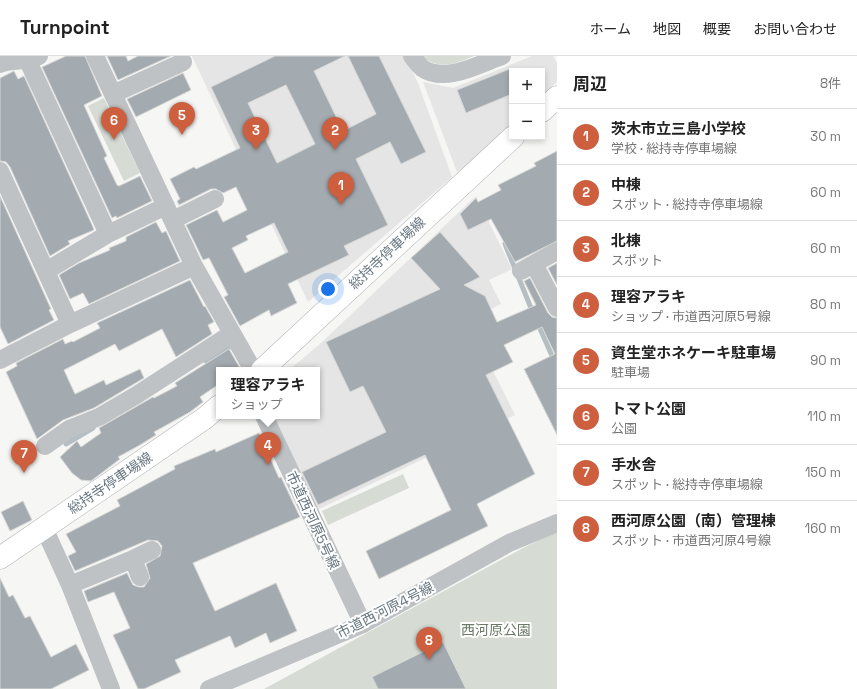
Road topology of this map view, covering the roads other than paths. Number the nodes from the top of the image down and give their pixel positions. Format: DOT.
graph roads {
  1 [pos="95,56"];
  2 [pos="412,56"];
  3 [pos="502,56"];
  4 [pos="33,59"];
  5 [pos="183,62"];
  6 [pos="0,64"];
  7 [pos="113,94"];
  8 [pos="557,97"];
  9 [pos="545,108"];
  10 [pos="510,140"];
  11 [pos="0,171"];
  12 [pos="216,199"];
  13 [pos="169,213"];
  14 [pos="108,234"];
  15 [pos="557,251"];
  16 [pos="194,266"];
  17 [pos="46,271"];
  18 [pos="557,308"];
  19 [pos="70,324"];
  20 [pos="231,334"];
  21 [pos="2,354"];
  22 [pos="251,367"];
  23 [pos="265,367"];
  24 [pos="216,409"];
  25 [pos="265,419"];
  26 [pos="45,446"];
  27 [pos="557,523"];
  28 [pos="44,528"];
  29 [pos="152,550"];
  30 [pos="0,558"];
  31 [pos="133,559"];
  32 [pos="140,577"];
  33 [pos="70,585"];
  34 [pos="363,624"];
  35 [pos="111,689"];
  36 [pos="209,689"];
  1 -- 7 [label="street"];
  2 -- 3 [label="street"];
  4 -- 6 [label="street"];
  4 -- 14 [label="street"];
  5 -- 7 [label="street"];
  7 -- 13 [label="street"];
  8 -- 9 [label="main road"];
  10 -- 23 [label="main road, 総持寺停車場線"];
  11 -- 17 [label="street"];
  12 -- 13 [label="street"];
  13 -- 14 [label="street"];
  13 -- 16 [label="street"];
  14 -- 17 [label="street"];
  15 -- 18 [label="street"];
  16 -- 19 [label="street"];
  16 -- 20 [label="street"];
  17 -- 19 [label="street"];
  19 -- 21 [label="street"];
  20 -- 22 [label="street"];
  20 -- 26 [label="street"];
  24 -- 28 [label="main road, 総持寺停車場線"];
  25 -- 34 [label="street, 市道西河原5号線"];
  27 -- 34 [label="street, 市道西河原4号線"];
  28 -- 30 [label="main road, 総持寺停車場線"];
  28 -- 33 [label="street"];
  29 -- 31 [label="street"];
  31 -- 32 [label="street"];
  31 -- 33 [label="street"];
  33 -- 35 [label="street"];
  34 -- 36 [label="street, 市道西河原4号線"];
}
